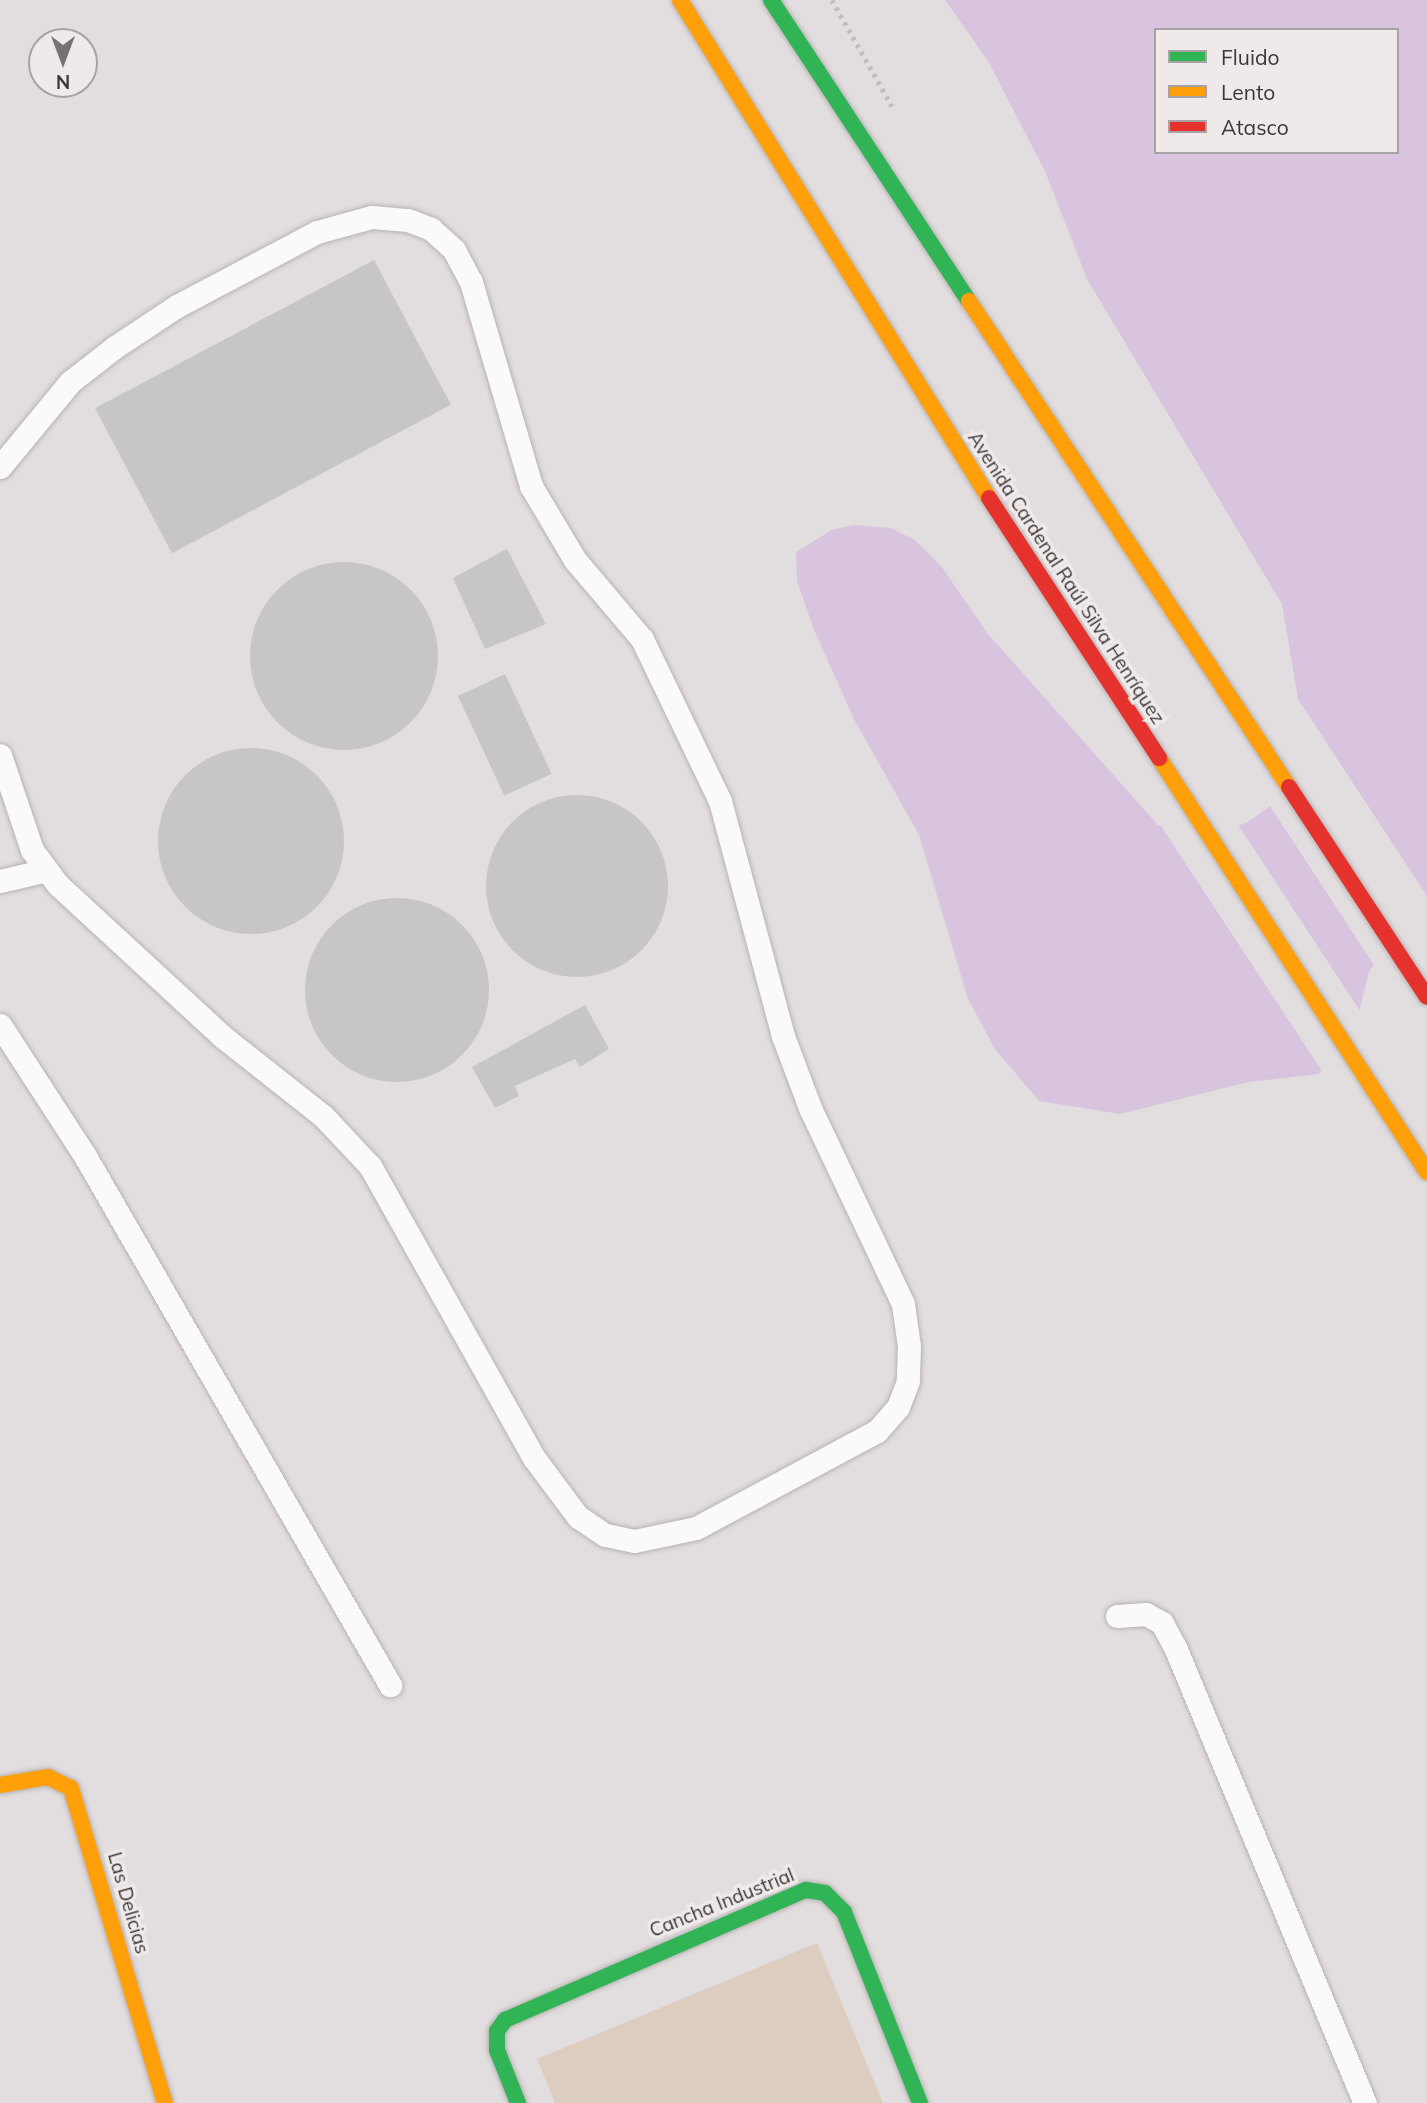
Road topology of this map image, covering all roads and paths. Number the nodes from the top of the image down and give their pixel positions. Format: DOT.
graph roads {
  1 [pos="680,0"];
  2 [pos="771,0"];
  3 [pos="832,0"];
  4 [pos="894,108"];
  5 [pos="0,467"];
  6 [pos="0,755"];
  7 [pos="47,870"];
  8 [pos="0,881"];
  9 [pos="1427,997"];
  10 [pos="0,1026"];
  11 [pos="1427,1172"];
  12 [pos="1117,1616"];
  13 [pos="390,1685"];
  14 [pos="0,1785"];
  15 [pos="165,2103"];
  16 [pos="518,2103"];
  17 [pos="920,2103"];
  18 [pos="1365,2103"];
  1 -- 11 [label="main road, Avenida Cardenal Raúl Silva Henríquez"];
  2 -- 9 [label="main road"];
  3 -- 4 [label="path"];
  5 -- 7 [label="lane"];
  6 -- 7 [label="lane"];
  7 -- 8 [label="lane"];
  10 -- 13 [label="lane"];
  12 -- 18 [label="lane"];
  14 -- 15 [label="main road, Las Delicias"];
  16 -- 17 [label="main road, Cancha Industrial"];
}
